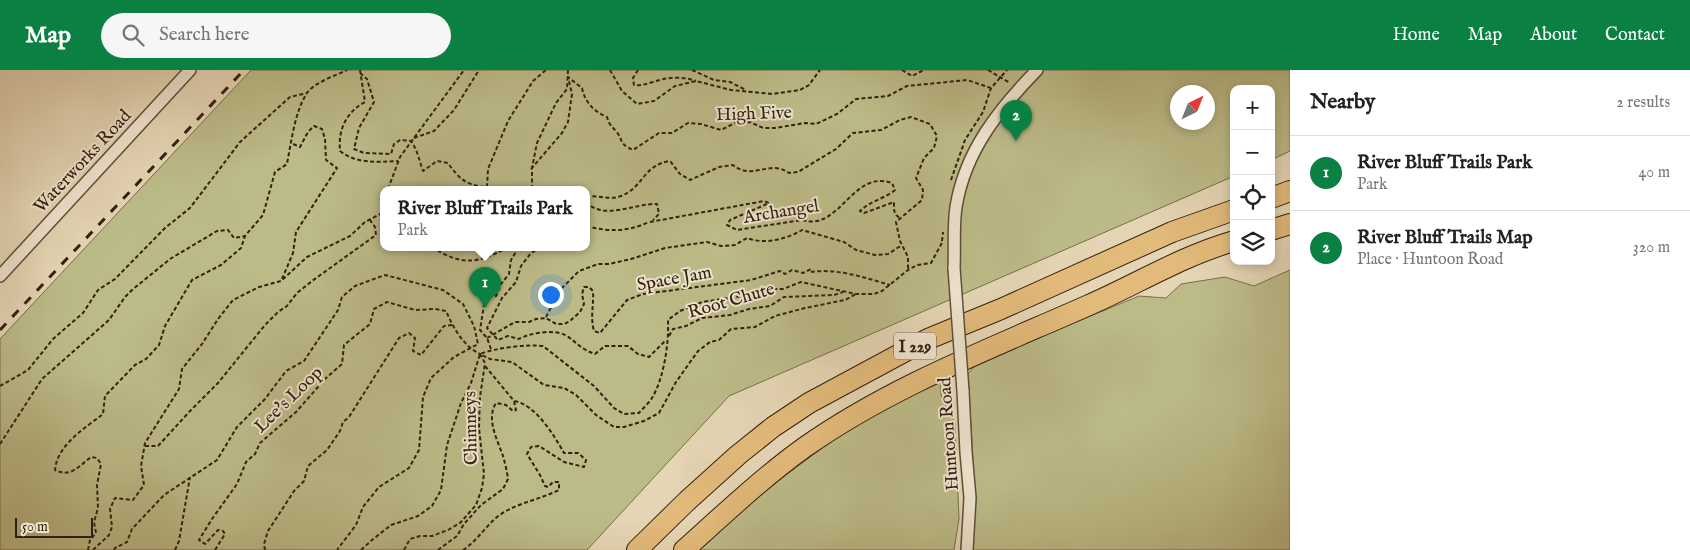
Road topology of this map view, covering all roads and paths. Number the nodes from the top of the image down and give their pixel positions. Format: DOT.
graph roads {
  1 [pos="190,70"];
  2 [pos="347,70"];
  3 [pos="464,70"];
  4 [pos="479,70"];
  5 [pos="546,70"];
  6 [pos="568,70"];
  7 [pos="610,70"];
  8 [pos="638,70"];
  9 [pos="692,70"];
  10 [pos="820,70"];
  11 [pos="902,70"];
  12 [pos="924,70"];
  13 [pos="988,70"];
  14 [pos="1005,70"];
  15 [pos="1037,70"];
  16 [pos="360,71"];
  17 [pos="568,77"];
  18 [pos="696,81"];
  19 [pos="991,88"];
  20 [pos="748,92"];
  21 [pos="307,93"];
  22 [pos="412,140"];
  23 [pos="291,143"];
  24 [pos="398,161"];
  25 [pos="531,169"];
  26 [pos="389,186"];
  27 [pos="477,186"];
  28 [pos="487,186"];
  29 [pos="532,186"];
  30 [pos="1290,191"];
  31 [pos="590,195"];
  32 [pos="1275,197"];
  33 [pos="590,206"];
  34 [pos="1230,211"];
  35 [pos="380,214"];
  36 [pos="901,218"];
  37 [pos="369,219"];
  38 [pos="650,222"];
  39 [pos="1290,224"];
  40 [pos="590,227"];
  41 [pos="1275,229"];
  42 [pos="245,236"];
  43 [pos="955,238"];
  44 [pos="1230,242"];
  45 [pos="902,245"];
  46 [pos="439,251"];
  47 [pos="501,251"];
  48 [pos="517,251"];
  49 [pos="534,251"];
  50 [pos="908,270"];
  51 [pos="0,276"];
  52 [pos="281,281"];
  53 [pos="890,285"];
  54 [pos="846,292"];
  55 [pos="856,294"];
  56 [pos="546,318"];
  57 [pos="452,324"];
  58 [pos="493,334"];
  59 [pos="487,338"];
  60 [pos="668,338"];
  61 [pos="470,349"];
  62 [pos="491,350"];
  63 [pos="480,354"];
  64 [pos="485,366"];
  65 [pos="0,386"];
  66 [pos="514,400"];
  67 [pos="0,444"];
  68 [pos="145,446"];
  69 [pos="190,476"];
  70 [pos="88,550"];
  71 [pos="93,550"];
  72 [pos="114,550"];
  73 [pos="175,550"];
  74 [pos="215,550"];
  75 [pos="265,550"];
  76 [pos="337,550"];
  77 [pos="361,550"];
  78 [pos="404,550"];
  79 [pos="438,550"];
  80 [pos="463,550"];
  81 [pos="637,550"];
  82 [pos="684,550"];
  83 [pos="967,550"];
  1 -- 51 [label="street, Waterworks Road"];
  2 -- 21 [label="path"];
  3 -- 22 [label="path"];
  4 -- 22 [label="path"];
  5 -- 28 [label="path"];
  6 -- 17 [label="path"];
  7 -- 18 [label="path"];
  8 -- 18 [label="path"];
  9 -- 20 [label="path"];
  10 -- 20 [label="path"];
  11 -- 12 [label="path"];
  13 -- 14 [label="path"];
  15 -- 43 [label="street, Huntoon Road"];
  16 -- 22 [label="path"];
  16 -- 24 [label="path"];
  17 -- 19 [label="path, High Five"];
  17 -- 25 [label="path"];
  17 -- 25 [label="path"];
  18 -- 20 [label="path"];
  21 -- 23 [label="path"];
  21 -- 65 [label="path"];
  22 -- 24 [label="path"];
  22 -- 27 [label="path"];
  23 -- 42 [label="path"];
  23 -- 52 [label="path"];
  24 -- 26 [label="path"];
  25 -- 29 [label="path"];
  30 -- 32 [label="highway"];
  31 -- 36 [label="path"];
  33 -- 38 [label="path"];
  34 -- 81 [label="highway, I 229"];
  35 -- 37 [label="path"];
  36 -- 38 [label="path, Archangel"];
  36 -- 45 [label="path"];
  37 -- 52 [label="path"];
  37 -- 68 [label="path"];
  38 -- 40 [label="path"];
  39 -- 41 [label="highway"];
  42 -- 67 [label="path"];
  42 -- 70 [label="path"];
  43 -- 50 [label="path"];
  43 -- 83 [label="street, Huntoon Road, bridge"];
  44 -- 82 [label="highway, I 229"];
  45 -- 50 [label="path"];
  45 -- 56 [label="path"];
  46 -- 47 [label="path"];
  48 -- 59 [label="path"];
  49 -- 58 [label="path"];
  50 -- 53 [label="path"];
  52 -- 68 [label="path"];
  53 -- 55 [label="path"];
  53 -- 56 [label="path, Space Jam"];
  54 -- 55 [label="path"];
  54 -- 60 [label="path, Root Chute"];
  54 -- 60 [label="path"];
  55 -- 63 [label="path"];
  56 -- 58 [label="path, Space Jam"];
  57 -- 61 [label="path, Lee's Loop"];
  57 -- 74 [label="path, Lee's Loop"];
  57 -- 75 [label="path"];
  58 -- 59 [label="path, Space Jam"];
  58 -- 60 [label="path, Root Chute"];
  59 -- 62 [label="path"];
  60 -- 62 [label="path"];
  61 -- 63 [label="path, Lee's Loop"];
  61 -- 69 [label="path"];
  61 -- 76 [label="path"];
  62 -- 63 [label="path"];
  63 -- 64 [label="path, Chimneys"];
  63 -- 77 [label="path"];
  64 -- 66 [label="path"];
  64 -- 78 [label="path, Chimneys"];
  66 -- 79 [label="path"];
  66 -- 80 [label="path"];
  68 -- 71 [label="path"];
  69 -- 72 [label="path"];
  69 -- 73 [label="path"];
}
